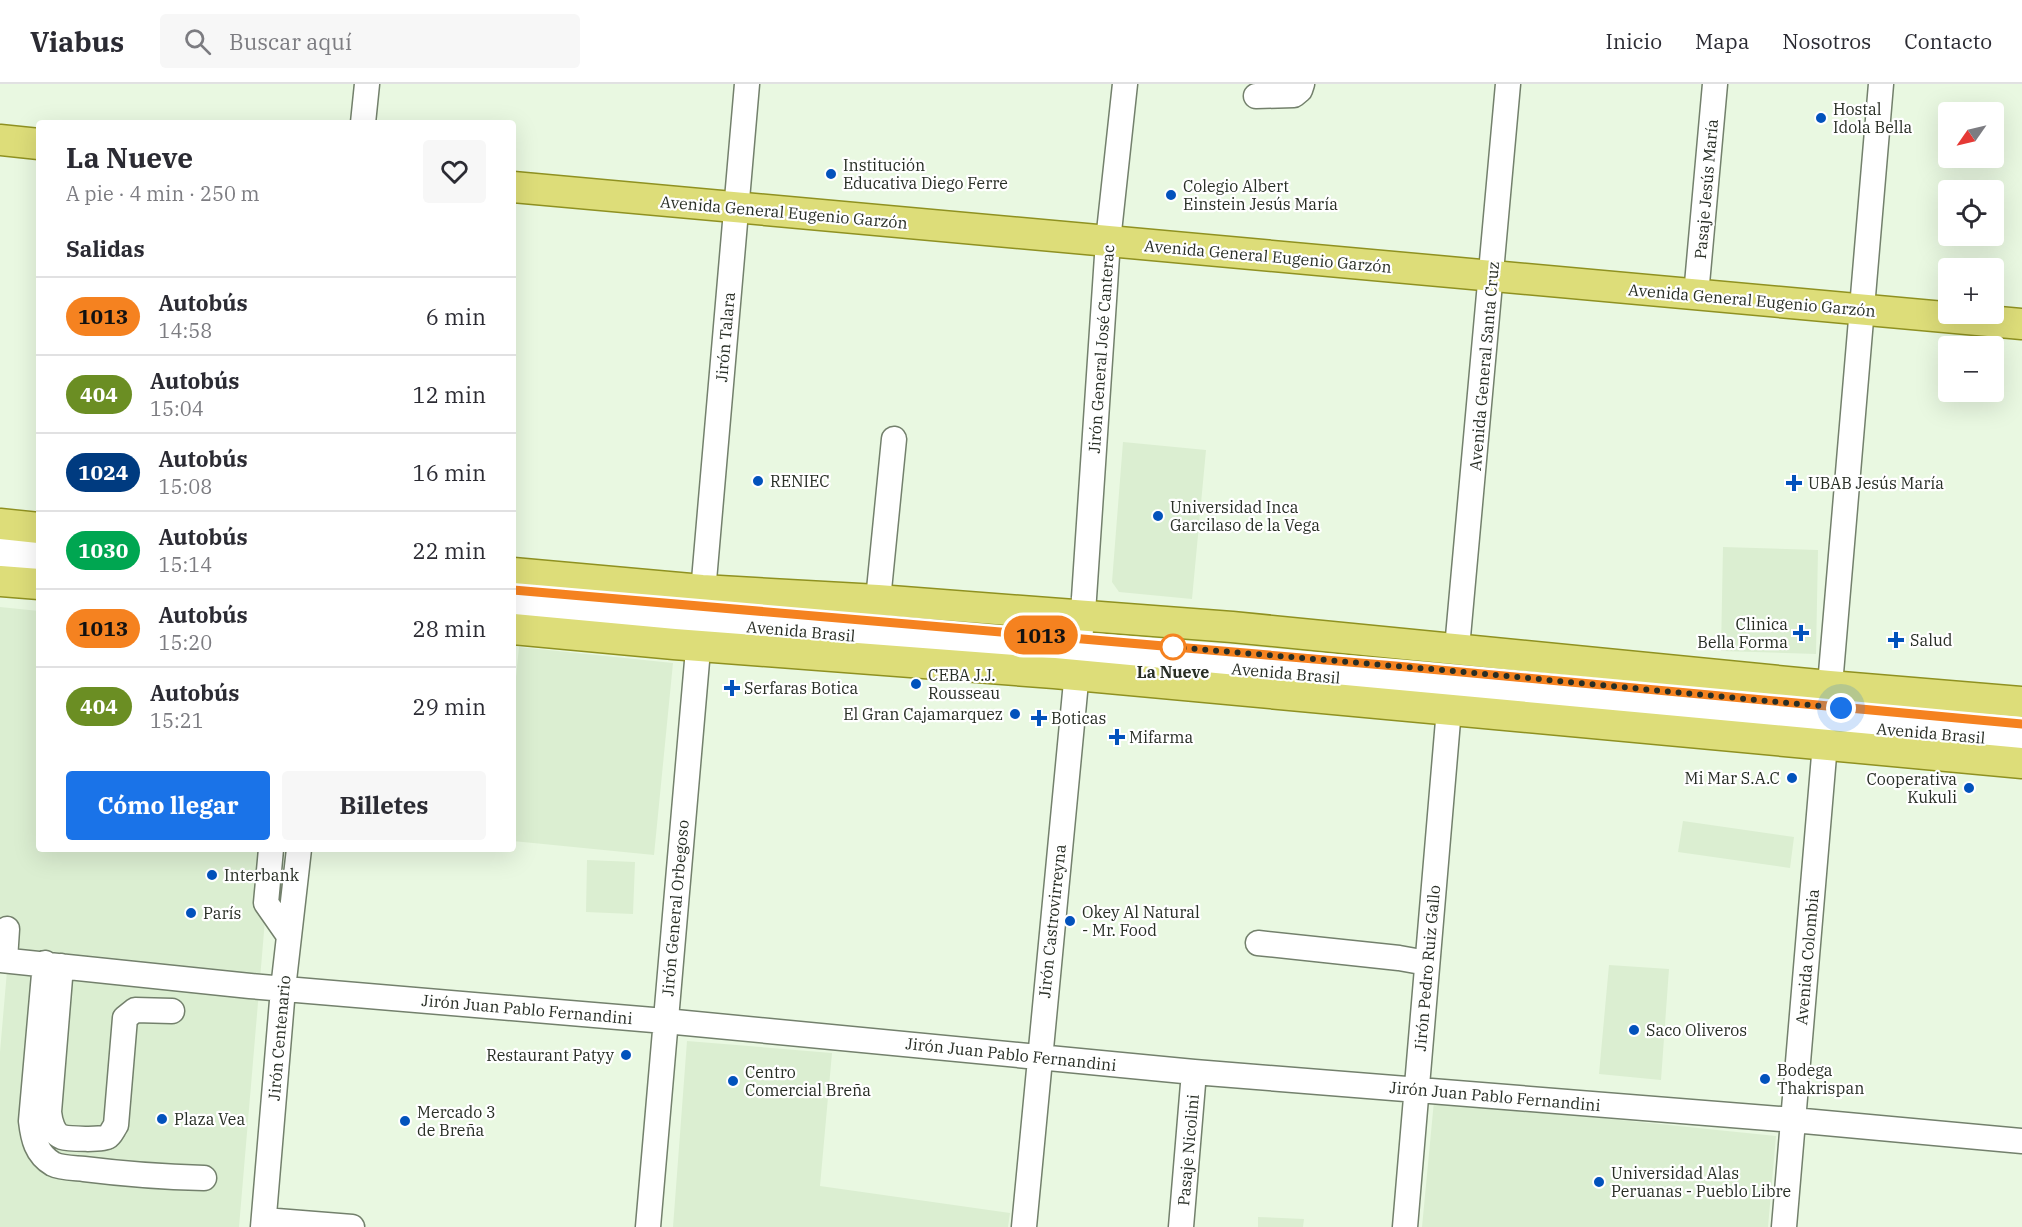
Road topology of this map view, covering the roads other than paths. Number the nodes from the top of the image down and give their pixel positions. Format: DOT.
graph roads {
  1 [pos="367,84"];
  2 [pos="747,84"];
  3 [pos="1125,84"];
  4 [pos="1302,84"];
  5 [pos="1508,84"];
  6 [pos="1715,84"];
  7 [pos="1881,84"];
  8 [pos="1256,96"];
  9 [pos="363,120"];
  10 [pos="0,140"];
  11 [pos="36,144"];
  12 [pos="516,187"];
  13 [pos="736,207"];
  14 [pos="1108,241"];
  15 [pos="1492,276"];
  16 [pos="1696,295"];
  17 [pos="1862,310"];
  18 [pos="2022,324"];
  19 [pos="894,438"];
  20 [pos="36,529"];
  21 [pos="0,543"];
  22 [pos="36,547"];
  23 [pos="36,563"];
  24 [pos="516,574"];
  25 [pos="0,581"];
  26 [pos="36,584"];
  27 [pos="516,590"];
  28 [pos="879,600"];
  29 [pos="516,606"];
  30 [pos="701,616"];
  31 [pos="516,629"];
  32 [pos="1079,646"];
  33 [pos="1457,648"];
  34 [pos="2022,702"];
  35 [pos="1449,709"];
  36 [pos="1827,716"];
  37 [pos="2022,724"];
  38 [pos="2022,741"];
  39 [pos="2022,763"];
  40 [pos="271,852"];
  41 [pos="299,852"];
  42 [pos="10,929"];
  43 [pos="289,936"];
  44 [pos="1258,943"];
  45 [pos="5,960"];
  46 [pos="1427,963"];
  47 [pos="53,964"];
  48 [pos="284,989"];
  49 [pos="172,1011"];
  50 [pos="665,1021"];
  51 [pos="1039,1057"];
  52 [pos="1194,1072"];
  53 [pos="1417,1090"];
  54 [pos="1793,1120"];
  55 [pos="2022,1141"];
  56 [pos="204,1178"];
  57 [pos="264,1223"];
  58 [pos="352,1227"];
  59 [pos="648,1227"];
  60 [pos="1024,1227"];
  61 [pos="1181,1227"];
  62 [pos="1405,1227"];
  63 [pos="1784,1227"];
  1 -- 9 [label="street"];
  2 -- 13 [label="street, Jirón Talara"];
  3 -- 14 [label="street, Jirón General José Canterac"];
  4 -- 8 [label="street"];
  5 -- 15 [label="street, Avenida General Santa Cruz"];
  6 -- 16 [label="street, Pasaje Jesús María"];
  7 -- 17 [label="street, Avenida Colombia"];
  10 -- 11 [label="main road"];
  12 -- 13 [label="main road, Avenida General Eugenio Garzón"];
  13 -- 14 [label="main road, Avenida General Eugenio Garzón"];
  13 -- 30 [label="street, Jirón Talara"];
  14 -- 15 [label="main road, Avenida General Eugenio Garzón"];
  14 -- 32 [label="street, Jirón General José Canterac"];
  15 -- 16 [label="main road, Avenida General Eugenio Garzón"];
  15 -- 33 [label="street, Avenida General Santa Cruz"];
  16 -- 17 [label="main road, Avenida General Eugenio Garzón"];
  17 -- 18 [label="main road, Avenida General Eugenio Garzón"];
  17 -- 36 [label="street, Avenida Colombia"];
  19 -- 28 [label="street"];
  20 -- 21 [label="main road"];
  21 -- 22 [label="street"];
  21 -- 23 [label="street"];
  24 -- 30 [label="main road, Avenida Brasil"];
  25 -- 26 [label="main road"];
  27 -- 30 [label="street, Avenida Brasil"];
  28 -- 30 [label="main road, Avenida Brasil"];
  28 -- 32 [label="main road, Avenida Brasil"];
  29 -- 30 [label="street, Avenida Brasil"];
  30 -- 31 [label="main road, Avenida Brasil"];
  30 -- 32 [label="main road, Avenida Brasil"];
  30 -- 32 [label="street, Avenida Brasil"];
  30 -- 50 [label="street, Jirón General Orbegoso"];
  32 -- 33 [label="main road, Avenida Brasil"];
  32 -- 35 [label="main road, Avenida Brasil"];
  32 -- 36 [label="street, Avenida Brasil"];
  32 -- 51 [label="street, Jirón Castrovirreyna"];
  33 -- 36 [label="main road, Avenida Brasil"];
  34 -- 36 [label="main road, Avenida Brasil"];
  35 -- 36 [label="main road, Avenida Brasil"];
  35 -- 46 [label="street, Jirón Pedro Ruiz Gallo"];
  36 -- 37 [label="street, Avenida Brasil"];
  36 -- 38 [label="street, Avenida Brasil"];
  36 -- 39 [label="main road, Avenida Brasil"];
  36 -- 54 [label="street, Avenida Colombia"];
  40 -- 43 [label="street"];
  41 -- 43 [label="street, Jirón Centenario"];
  42 -- 45 [label="street"];
  43 -- 48 [label="street, Jirón Centenario"];
  44 -- 46 [label="street"];
  45 -- 47 [label="street, Jirón Juan Pablo Fernandini"];
  46 -- 53 [label="street, Jirón Pedro Ruiz Gallo"];
  47 -- 48 [label="street, Jirón Juan Pablo Fernandini"];
  47 -- 49 [label="street"];
  47 -- 56 [label="street"];
  48 -- 50 [label="street, Jirón Juan Pablo Fernandini"];
  48 -- 57 [label="street, Jirón Centenario"];
  50 -- 51 [label="street, Jirón Juan Pablo Fernandini"];
  50 -- 59 [label="street, Jirón General Orbegoso"];
  51 -- 52 [label="street, Jirón Juan Pablo Fernandini"];
  51 -- 60 [label="street, Jirón Castrovirreyna"];
  52 -- 53 [label="street, Jirón Juan Pablo Fernandini"];
  52 -- 61 [label="street, Pasaje Nicolini"];
  53 -- 54 [label="street, Jirón Juan Pablo Fernandini"];
  53 -- 62 [label="street, Jirón Pedro Ruiz Gallo"];
  54 -- 55 [label="street, Jirón Juan Pablo Fernandini"];
  54 -- 63 [label="street, Avenida Colombia"];
  57 -- 58 [label="street"];
}
